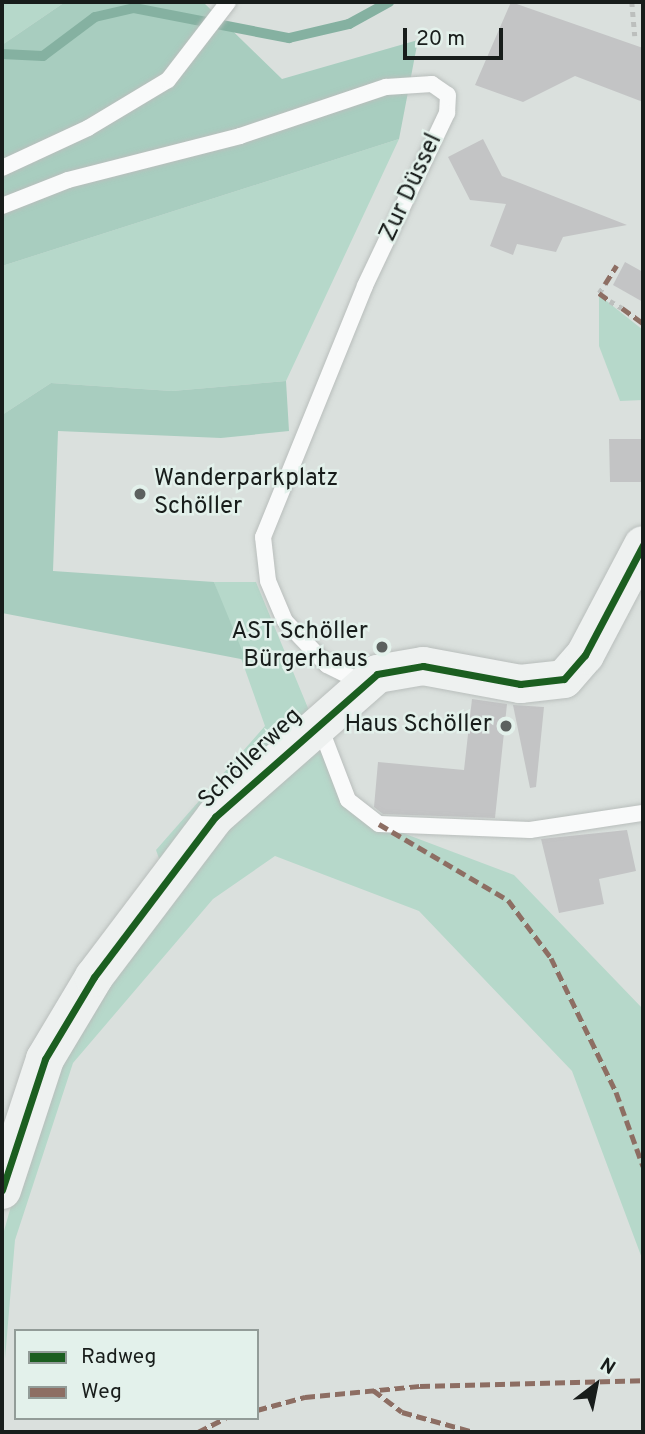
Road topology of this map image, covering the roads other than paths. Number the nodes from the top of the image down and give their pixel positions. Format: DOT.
graph roads {
  1 [pos="224,9"];
  2 [pos="2,168"];
  3 [pos="2,206"];
  4 [pos="643,545"];
  5 [pos="363,683"];
  6 [pos="318,722"];
  7 [pos="643,813"];
  8 [pos="2,1190"];
  1 -- 2 [label="lane"];
  3 -- 5 [label="lane, Zur Düssel"];
  4 -- 5 [label="street, Schöllerweg"];
  5 -- 6 [label="street, Schöllerweg"];
  6 -- 7 [label="lane"];
  6 -- 8 [label="street, Schöllerweg"];
}
